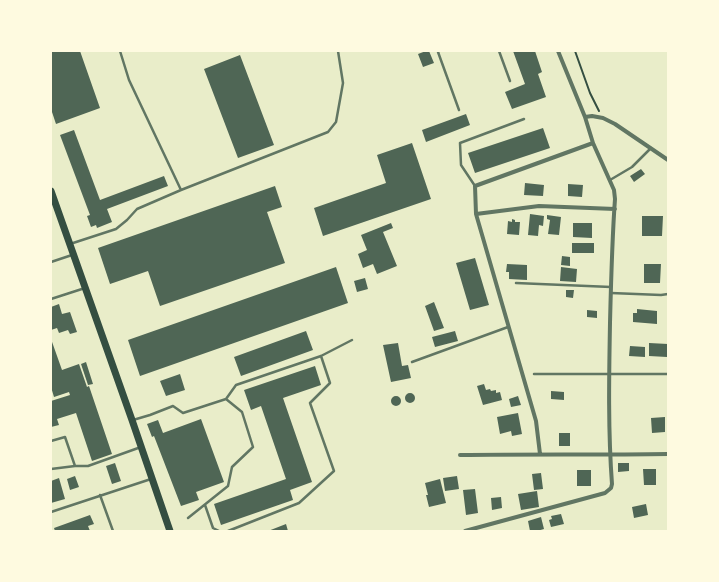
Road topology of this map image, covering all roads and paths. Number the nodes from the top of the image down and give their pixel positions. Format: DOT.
graph roads {
  1 [pos="120,51"];
  2 [pos="338,51"];
  3 [pos="439,51"];
  4 [pos="499,51"];
  5 [pos="558,51"];
  6 [pos="575,51"];
  7 [pos="510,81"];
  8 [pos="459,110"];
  9 [pos="585,117"];
  10 [pos="602,118"];
  11 [pos="524,119"];
  12 [pos="593,143"];
  13 [pos="651,148"];
  14 [pos="668,160"];
  15 [pos="610,181"];
  16 [pos="475,186"];
  17 [pos="181,190"];
  18 [pos="51,192"];
  19 [pos="615,209"];
  20 [pos="476,214"];
  21 [pos="70,244"];
  22 [pos="74,254"];
  23 [pos="51,262"];
  24 [pos="516,283"];
  25 [pos="85,287"];
  26 [pos="611,287"];
  27 [pos="611,292"];
  28 [pos="668,294"];
  29 [pos="51,299"];
  30 [pos="509,327"];
  31 [pos="352,340"];
  32 [pos="321,356"];
  33 [pos="412,362"];
  34 [pos="534,374"];
  35 [pos="609,374"];
  36 [pos="668,374"];
  37 [pos="226,399"];
  38 [pos="132,420"];
  39 [pos="51,441"];
  40 [pos="141,447"];
  41 [pos="540,454"];
  42 [pos="610,454"];
  43 [pos="668,454"];
  44 [pos="460,455"];
  45 [pos="75,466"];
  46 [pos="51,469"];
  47 [pos="152,479"];
  48 [pos="100,495"];
  49 [pos="205,505"];
  50 [pos="51,512"];
  51 [pos="188,518"];
  52 [pos="113,531"];
  53 [pos="170,531"];
  54 [pos="219,531"];
  55 [pos="228,531"];
  56 [pos="464,531"];
  1 -- 17 [label="lane"];
  2 -- 17 [label="lane"];
  3 -- 8 [label="lane"];
  4 -- 7 [label="lane"];
  5 -- 9 [label="street"];
  6 -- 10 [label="path"];
  9 -- 10 [label="street"];
  9 -- 12 [label="street"];
  10 -- 13 [label="street"];
  11 -- 16 [label="lane"];
  12 -- 15 [label="street"];
  12 -- 16 [label="street"];
  13 -- 14 [label="street"];
  13 -- 15 [label="lane"];
  15 -- 19 [label="street"];
  16 -- 20 [label="street"];
  17 -- 21 [label="lane"];
  18 -- 21 [label="main road"];
  19 -- 20 [label="street"];
  19 -- 26 [label="street"];
  20 -- 30 [label="street"];
  21 -- 22 [label="main road"];
  22 -- 23 [label="lane"];
  22 -- 25 [label="main road"];
  24 -- 26 [label="lane"];
  25 -- 29 [label="lane"];
  25 -- 38 [label="main road"];
  26 -- 27 [label="street"];
  27 -- 28 [label="lane"];
  27 -- 35 [label="street"];
  30 -- 33 [label="lane"];
  30 -- 41 [label="street"];
  31 -- 32 [label="lane"];
  32 -- 37 [label="lane"];
  32 -- 55 [label="lane"];
  34 -- 35 [label="lane"];
  35 -- 36 [label="lane"];
  35 -- 42 [label="street"];
  37 -- 38 [label="lane"];
  37 -- 49 [label="lane"];
  38 -- 40 [label="main road"];
  39 -- 45 [label="lane"];
  40 -- 45 [label="lane"];
  40 -- 47 [label="main road"];
  41 -- 42 [label="street"];
  41 -- 44 [label="street"];
  42 -- 43 [label="street"];
  42 -- 56 [label="street"];
  45 -- 46 [label="lane"];
  47 -- 48 [label="lane"];
  47 -- 53 [label="main road"];
  48 -- 50 [label="lane"];
  48 -- 52 [label="lane"];
  49 -- 51 [label="lane"];
  49 -- 54 [label="lane"];
}
